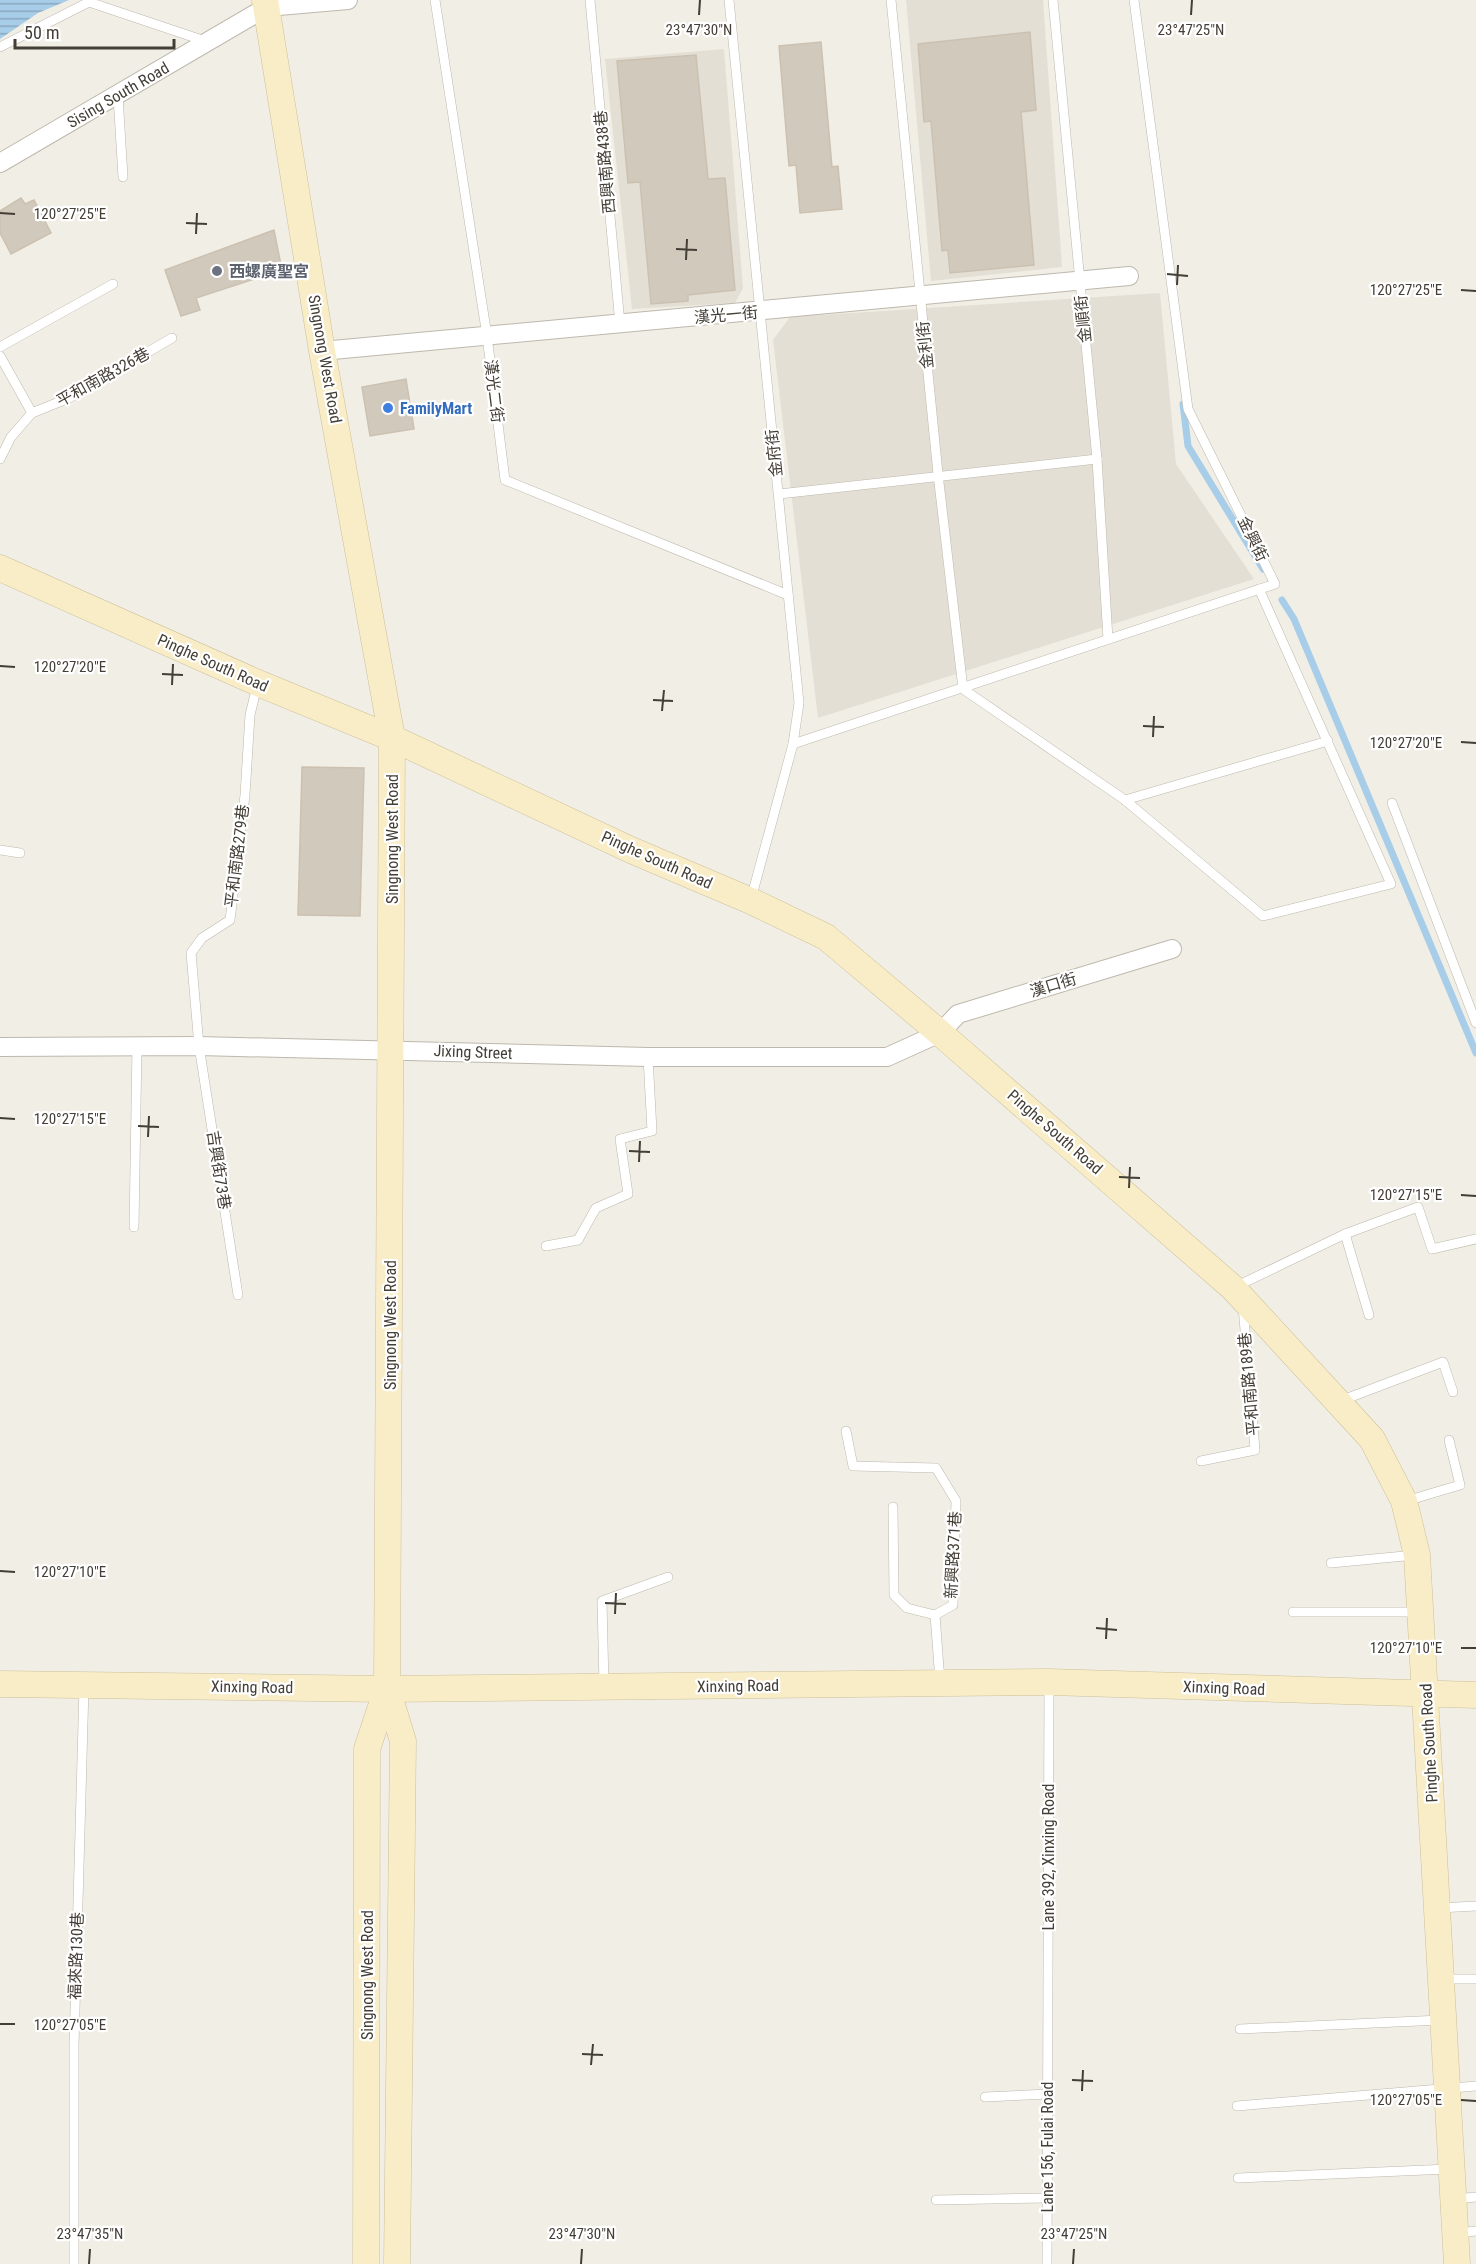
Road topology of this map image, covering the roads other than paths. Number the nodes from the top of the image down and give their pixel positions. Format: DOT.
graph roads {
  1 [pos="348,0"];
  2 [pos="435,0"];
  3 [pos="590,0"];
  4 [pos="729,0"];
  5 [pos="891,0"];
  6 [pos="1053,0"];
  7 [pos="1134,0"];
  8 [pos="266,3"];
  9 [pos="208,42"];
  10 [pos="0,46"];
  11 [pos="118,96"];
  12 [pos="0,164"];
  13 [pos="123,177"];
  14 [pos="1129,276"];
  15 [pos="1079,281"];
  16 [pos="113,284"];
  17 [pos="920,296"];
  18 [pos="760,312"];
  19 [pos="620,324"];
  20 [pos="486,336"];
  21 [pos="172,338"];
  22 [pos="0,347"];
  23 [pos="322,351"];
  24 [pos="0,356"];
  25 [pos="32,413"];
  26 [pos="0,459"];
  27 [pos="1097,459"];
  28 [pos="938,474"];
  29 [pos="778,494"];
  30 [pos="0,568"];
  31 [pos="1259,589"];
  32 [pos="788,595"];
  33 [pos="1108,639"];
  34 [pos="258,684"];
  35 [pos="963,690"];
  36 [pos="392,738"];
  37 [pos="1328,741"];
  38 [pos="793,744"];
  39 [pos="1125,800"];
  40 [pos="1392,804"];
  41 [pos="0,850"];
  42 [pos="20,854"];
  43 [pos="751,901"];
  44 [pos="1172,949"];
  45 [pos="1476,1023"];
  46 [pos="940,1033"];
  47 [pos="137,1046"];
  48 [pos="199,1046"];
  49 [pos="0,1047"];
  50 [pos="392,1051"];
  51 [pos="648,1056"];
  52 [pos="134,1227"];
  53 [pos="1345,1234"];
  54 [pos="1476,1239"];
  55 [pos="546,1246"];
  56 [pos="1238,1293"];
  57 [pos="238,1295"];
  58 [pos="1369,1314"];
  59 [pos="1453,1392"];
  60 [pos="1338,1401"];
  61 [pos="846,1431"];
  62 [pos="1449,1440"];
  63 [pos="1201,1461"];
  64 [pos="1404,1502"];
  65 [pos="892,1507"];
  66 [pos="1417,1555"];
  67 [pos="1331,1563"];
  68 [pos="668,1577"];
  69 [pos="1421,1611"];
  70 [pos="1293,1612"];
  71 [pos="935,1615"];
  72 [pos="1049,1682"];
  73 [pos="0,1684"];
  74 [pos="84,1684"];
  75 [pos="940,1684"];
  76 [pos="604,1687"];
  77 [pos="387,1689"];
  78 [pos="1427,1695"];
  79 [pos="1476,1695"];
  80 [pos="1476,1906"];
  81 [pos="1437,1908"];
  82 [pos="1440,1979"];
  83 [pos="1476,1979"];
  84 [pos="1443,2020"];
  85 [pos="1240,2029"];
  86 [pos="1048,2031"];
  87 [pos="1476,2086"];
  88 [pos="1446,2090"];
  89 [pos="1048,2094"];
  90 [pos="985,2097"];
  91 [pos="1237,2106"];
  92 [pos="1451,2169"];
  93 [pos="1238,2178"];
  94 [pos="1047,2198"];
  95 [pos="1464,2198"];
  96 [pos="936,2200"];
  97 [pos="1466,2232"];
  98 [pos="74,2264"];
  99 [pos="366,2264"];
  100 [pos="397,2264"];
  101 [pos="1047,2264"];
  102 [pos="1457,2264"];
  1 -- 8 [label="street"];
  2 -- 20 [label="lane, 漢光二街"];
  3 -- 19 [label="lane, 西興南路438巷"];
  4 -- 18 [label="lane, 金府街"];
  5 -- 17 [label="lane, 金利街"];
  6 -- 15 [label="lane, 金順街"];
  7 -- 31 [label="lane, 金興街"];
  8 -- 9 [label="street, Sising South Road"];
  8 -- 23 [label="main road, Singnong West Road"];
  9 -- 10 [label="lane"];
  9 -- 11 [label="street, Sising South Road"];
  11 -- 12 [label="street, Sising South Road"];
  11 -- 13 [label="lane"];
  14 -- 15 [label="street, 漢光一街"];
  15 -- 17 [label="street, 漢光一街"];
  15 -- 27 [label="lane, 金順街"];
  16 -- 22 [label="lane"];
  17 -- 18 [label="street, 漢光一街"];
  17 -- 28 [label="lane, 金利街"];
  18 -- 19 [label="street, 漢光一街"];
  18 -- 29 [label="lane, 金府街"];
  19 -- 20 [label="street, 漢光一街"];
  20 -- 23 [label="street, 漢光一街"];
  20 -- 32 [label="lane, 漢光二街"];
  21 -- 25 [label="lane, 平和南路326巷"];
  23 -- 36 [label="main road, Singnong West Road"];
  24 -- 25 [label="lane"];
  25 -- 26 [label="lane, 平和南路326巷"];
  27 -- 28 [label="lane"];
  27 -- 33 [label="lane, 金順街"];
  28 -- 29 [label="lane"];
  28 -- 35 [label="lane, 金利街"];
  29 -- 32 [label="lane, 金府街"];
  30 -- 34 [label="main road, Pinghe South Road"];
  31 -- 33 [label="lane, 金興街"];
  31 -- 37 [label="lane"];
  32 -- 38 [label="lane, 金府街"];
  33 -- 35 [label="lane, 金興街"];
  34 -- 36 [label="main road, Pinghe South Road"];
  34 -- 48 [label="lane, 平和南路279巷"];
  35 -- 38 [label="lane, 金興街"];
  35 -- 39 [label="lane"];
  36 -- 43 [label="main road, Pinghe South Road"];
  36 -- 50 [label="main road, Singnong West Road"];
  37 -- 39 [label="lane"];
  37 -- 39 [label="lane"];
  38 -- 43 [label="lane, 金府街"];
  40 -- 45 [label="lane"];
  41 -- 42 [label="lane"];
  43 -- 46 [label="main road, Pinghe South Road"];
  44 -- 46 [label="street, 漢口街"];
  46 -- 51 [label="street, Jixing Street"];
  46 -- 56 [label="main road, Pinghe South Road"];
  47 -- 48 [label="street, Jixing Street"];
  47 -- 49 [label="street, Jixing Street"];
  47 -- 52 [label="lane"];
  48 -- 50 [label="street, Jixing Street"];
  48 -- 57 [label="lane, 吉興街73巷"];
  50 -- 51 [label="street, Jixing Street"];
  50 -- 77 [label="main road, Singnong West Road"];
  51 -- 55 [label="lane"];
  53 -- 54 [label="lane"];
  53 -- 56 [label="lane"];
  53 -- 58 [label="lane"];
  56 -- 60 [label="main road, Pinghe South Road"];
  56 -- 63 [label="lane, 平和南路189巷"];
  59 -- 60 [label="lane"];
  60 -- 64 [label="main road, Pinghe South Road"];
  61 -- 71 [label="lane, 新興路371巷"];
  62 -- 64 [label="lane"];
  64 -- 66 [label="main road, Pinghe South Road"];
  65 -- 71 [label="lane, 新興路371巷"];
  66 -- 67 [label="lane"];
  66 -- 69 [label="main road, Pinghe South Road"];
  68 -- 76 [label="lane"];
  69 -- 70 [label="lane"];
  69 -- 78 [label="main road, Pinghe South Road"];
  71 -- 75 [label="lane, 新興路371巷"];
  72 -- 75 [label="main road, Xinxing Road"];
  72 -- 78 [label="main road, Xinxing Road"];
  72 -- 86 [label="lane, Lane 392, Xinxing Road"];
  73 -- 74 [label="main road, Xinxing Road"];
  74 -- 77 [label="main road, Xinxing Road"];
  74 -- 98 [label="lane, 福來路130巷"];
  75 -- 76 [label="main road, Xinxing Road"];
  76 -- 77 [label="main road, Xinxing Road"];
  77 -- 99 [label="main road, Singnong West Road"];
  77 -- 100 [label="main road, Singnong West Road"];
  78 -- 79 [label="main road, Xinxing Road"];
  78 -- 81 [label="main road, Pinghe South Road"];
  80 -- 81 [label="lane"];
  81 -- 82 [label="main road, Pinghe South Road"];
  82 -- 83 [label="lane"];
  82 -- 84 [label="main road, Pinghe South Road"];
  84 -- 85 [label="lane"];
  84 -- 88 [label="main road, Pinghe South Road"];
  86 -- 89 [label="lane, Lane 156, Fulai Road"];
  87 -- 88 [label="lane"];
  88 -- 91 [label="lane"];
  88 -- 92 [label="main road, Pinghe South Road"];
  89 -- 90 [label="lane"];
  89 -- 94 [label="lane, Lane 156, Fulai Road"];
  92 -- 93 [label="lane"];
  92 -- 95 [label="main road, Pinghe South Road"];
  94 -- 96 [label="lane"];
  94 -- 101 [label="lane, Lane 156, Fulai Road"];
  95 -- 97 [label="main road, Pinghe South Road"];
  97 -- 102 [label="main road, Pinghe South Road"];
}
